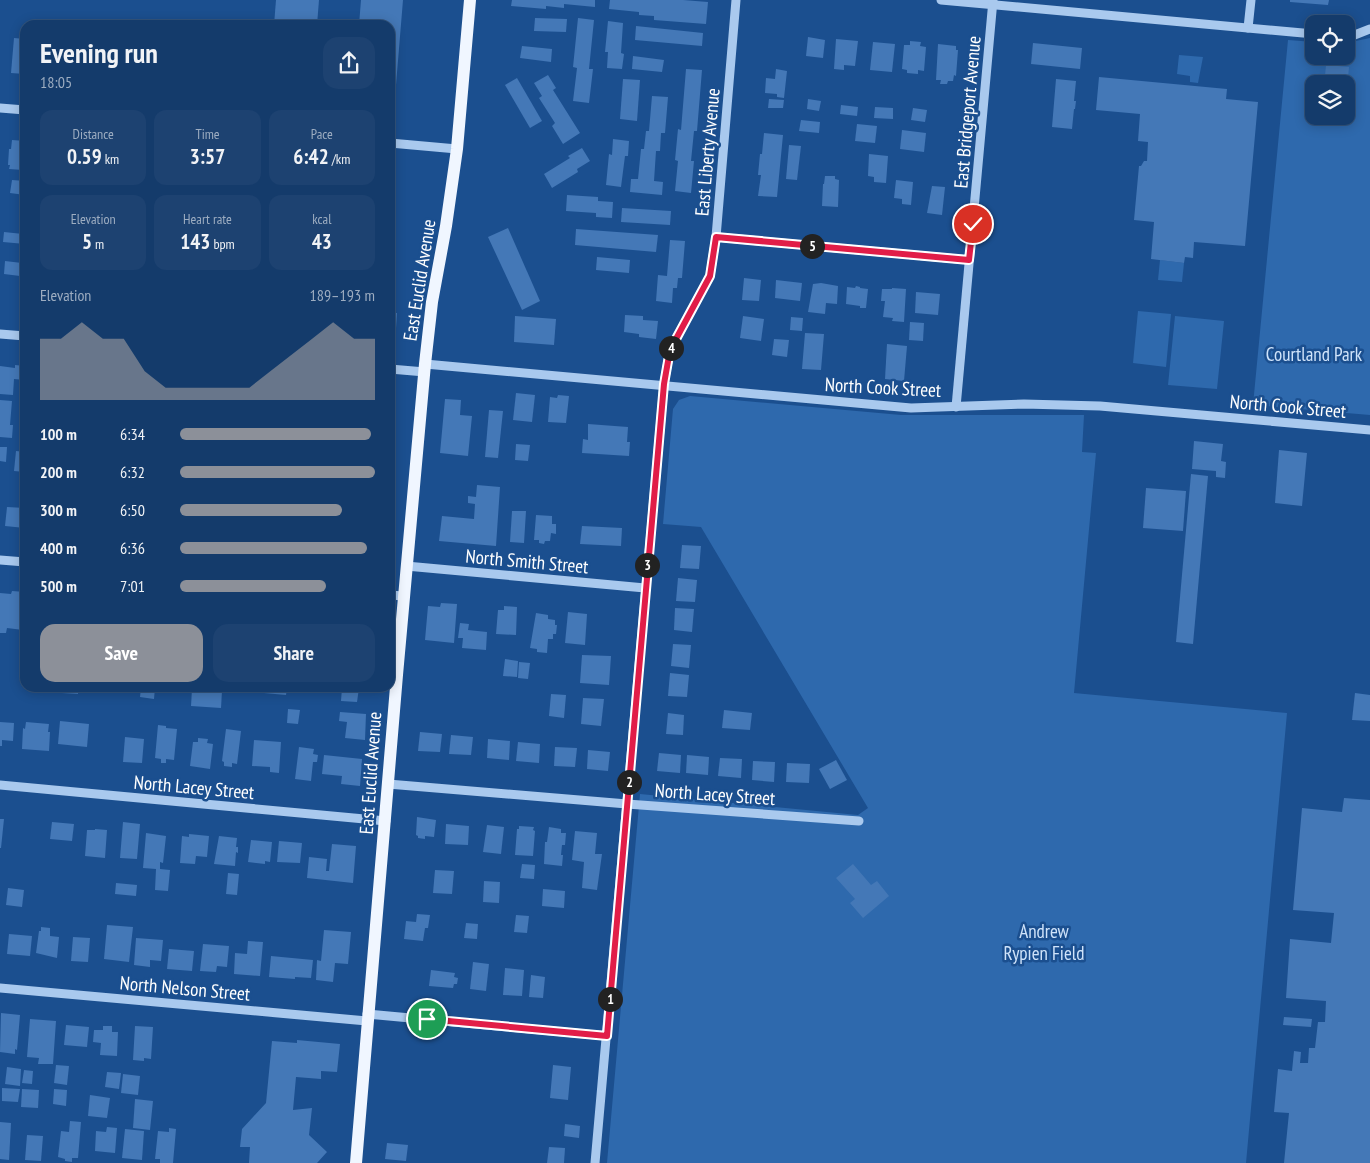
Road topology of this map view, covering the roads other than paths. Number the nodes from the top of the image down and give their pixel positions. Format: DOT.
graph roads {
  1 [pos="470,0"];
  2 [pos="736,0"];
  3 [pos="941,0"];
  4 [pos="1250,0"];
  5 [pos="992,2"];
  6 [pos="1248,28"];
  7 [pos="1370,29"];
  8 [pos="1305,33"];
  9 [pos="1355,35"];
  10 [pos="0,108"];
  11 [pos="20,110"];
  12 [pos="395,143"];
  13 [pos="457,149"];
  14 [pos="716,237"];
  15 [pos="969,260"];
  16 [pos="0,334"];
  17 [pos="20,336"];
  18 [pos="425,368"];
  19 [pos="395,369"];
  20 [pos="664,384"];
  21 [pos="956,407"];
  22 [pos="1370,430"];
  23 [pos="0,560"];
  24 [pos="20,562"];
  25 [pos="406,566"];
  26 [pos="645,588"];
  27 [pos="395,595"];
  28 [pos="404,596"];
  29 [pos="388,784"];
  30 [pos="0,785"];
  31 [pos="627,804"];
  32 [pos="386,821"];
  33 [pos="859,821"];
  34 [pos="0,988"];
  35 [pos="367,1017"];
  36 [pos="607,1036"];
  37 [pos="356,1163"];
  38 [pos="595,1163"];
  1 -- 13 [label="main road, East Euclid Avenue"];
  2 -- 14 [label="street, East Liberty Avenue"];
  3 -- 5 [label="street"];
  4 -- 6 [label="street"];
  5 -- 6 [label="street"];
  5 -- 15 [label="street, East Bridgeport Avenue"];
  6 -- 8 [label="street"];
  7 -- 9 [label="street"];
  10 -- 11 [label="street"];
  12 -- 13 [label="street"];
  13 -- 18 [label="main road, East Euclid Avenue"];
  14 -- 15 [label="street"];
  14 -- 20 [label="street, East Liberty Avenue"];
  15 -- 21 [label="street, East Bridgeport Avenue"];
  16 -- 17 [label="street"];
  18 -- 19 [label="street, North Cook Street"];
  18 -- 20 [label="street, North Cook Street"];
  18 -- 25 [label="main road, East Euclid Avenue"];
  20 -- 21 [label="street, North Cook Street"];
  20 -- 26 [label="street, East Liberty Avenue"];
  21 -- 22 [label="street, North Cook Street"];
  23 -- 24 [label="street"];
  25 -- 26 [label="street, North Smith Street"];
  25 -- 28 [label="main road, East Euclid Avenue"];
  26 -- 31 [label="street, East Liberty Avenue"];
  27 -- 28 [label="street"];
  28 -- 29 [label="main road, East Euclid Avenue"];
  29 -- 31 [label="street, North Lacey Street"];
  29 -- 32 [label="main road, East Euclid Avenue"];
  30 -- 32 [label="street, North Lacey Street"];
  31 -- 33 [label="street, North Lacey Street"];
  31 -- 36 [label="street, East Liberty Avenue"];
  32 -- 35 [label="main road, East Euclid Avenue"];
  34 -- 35 [label="street, North Nelson Street"];
  35 -- 36 [label="street, North Nelson Street"];
  35 -- 37 [label="main road, East Euclid Avenue"];
  36 -- 38 [label="street, East Liberty Avenue"];
}
